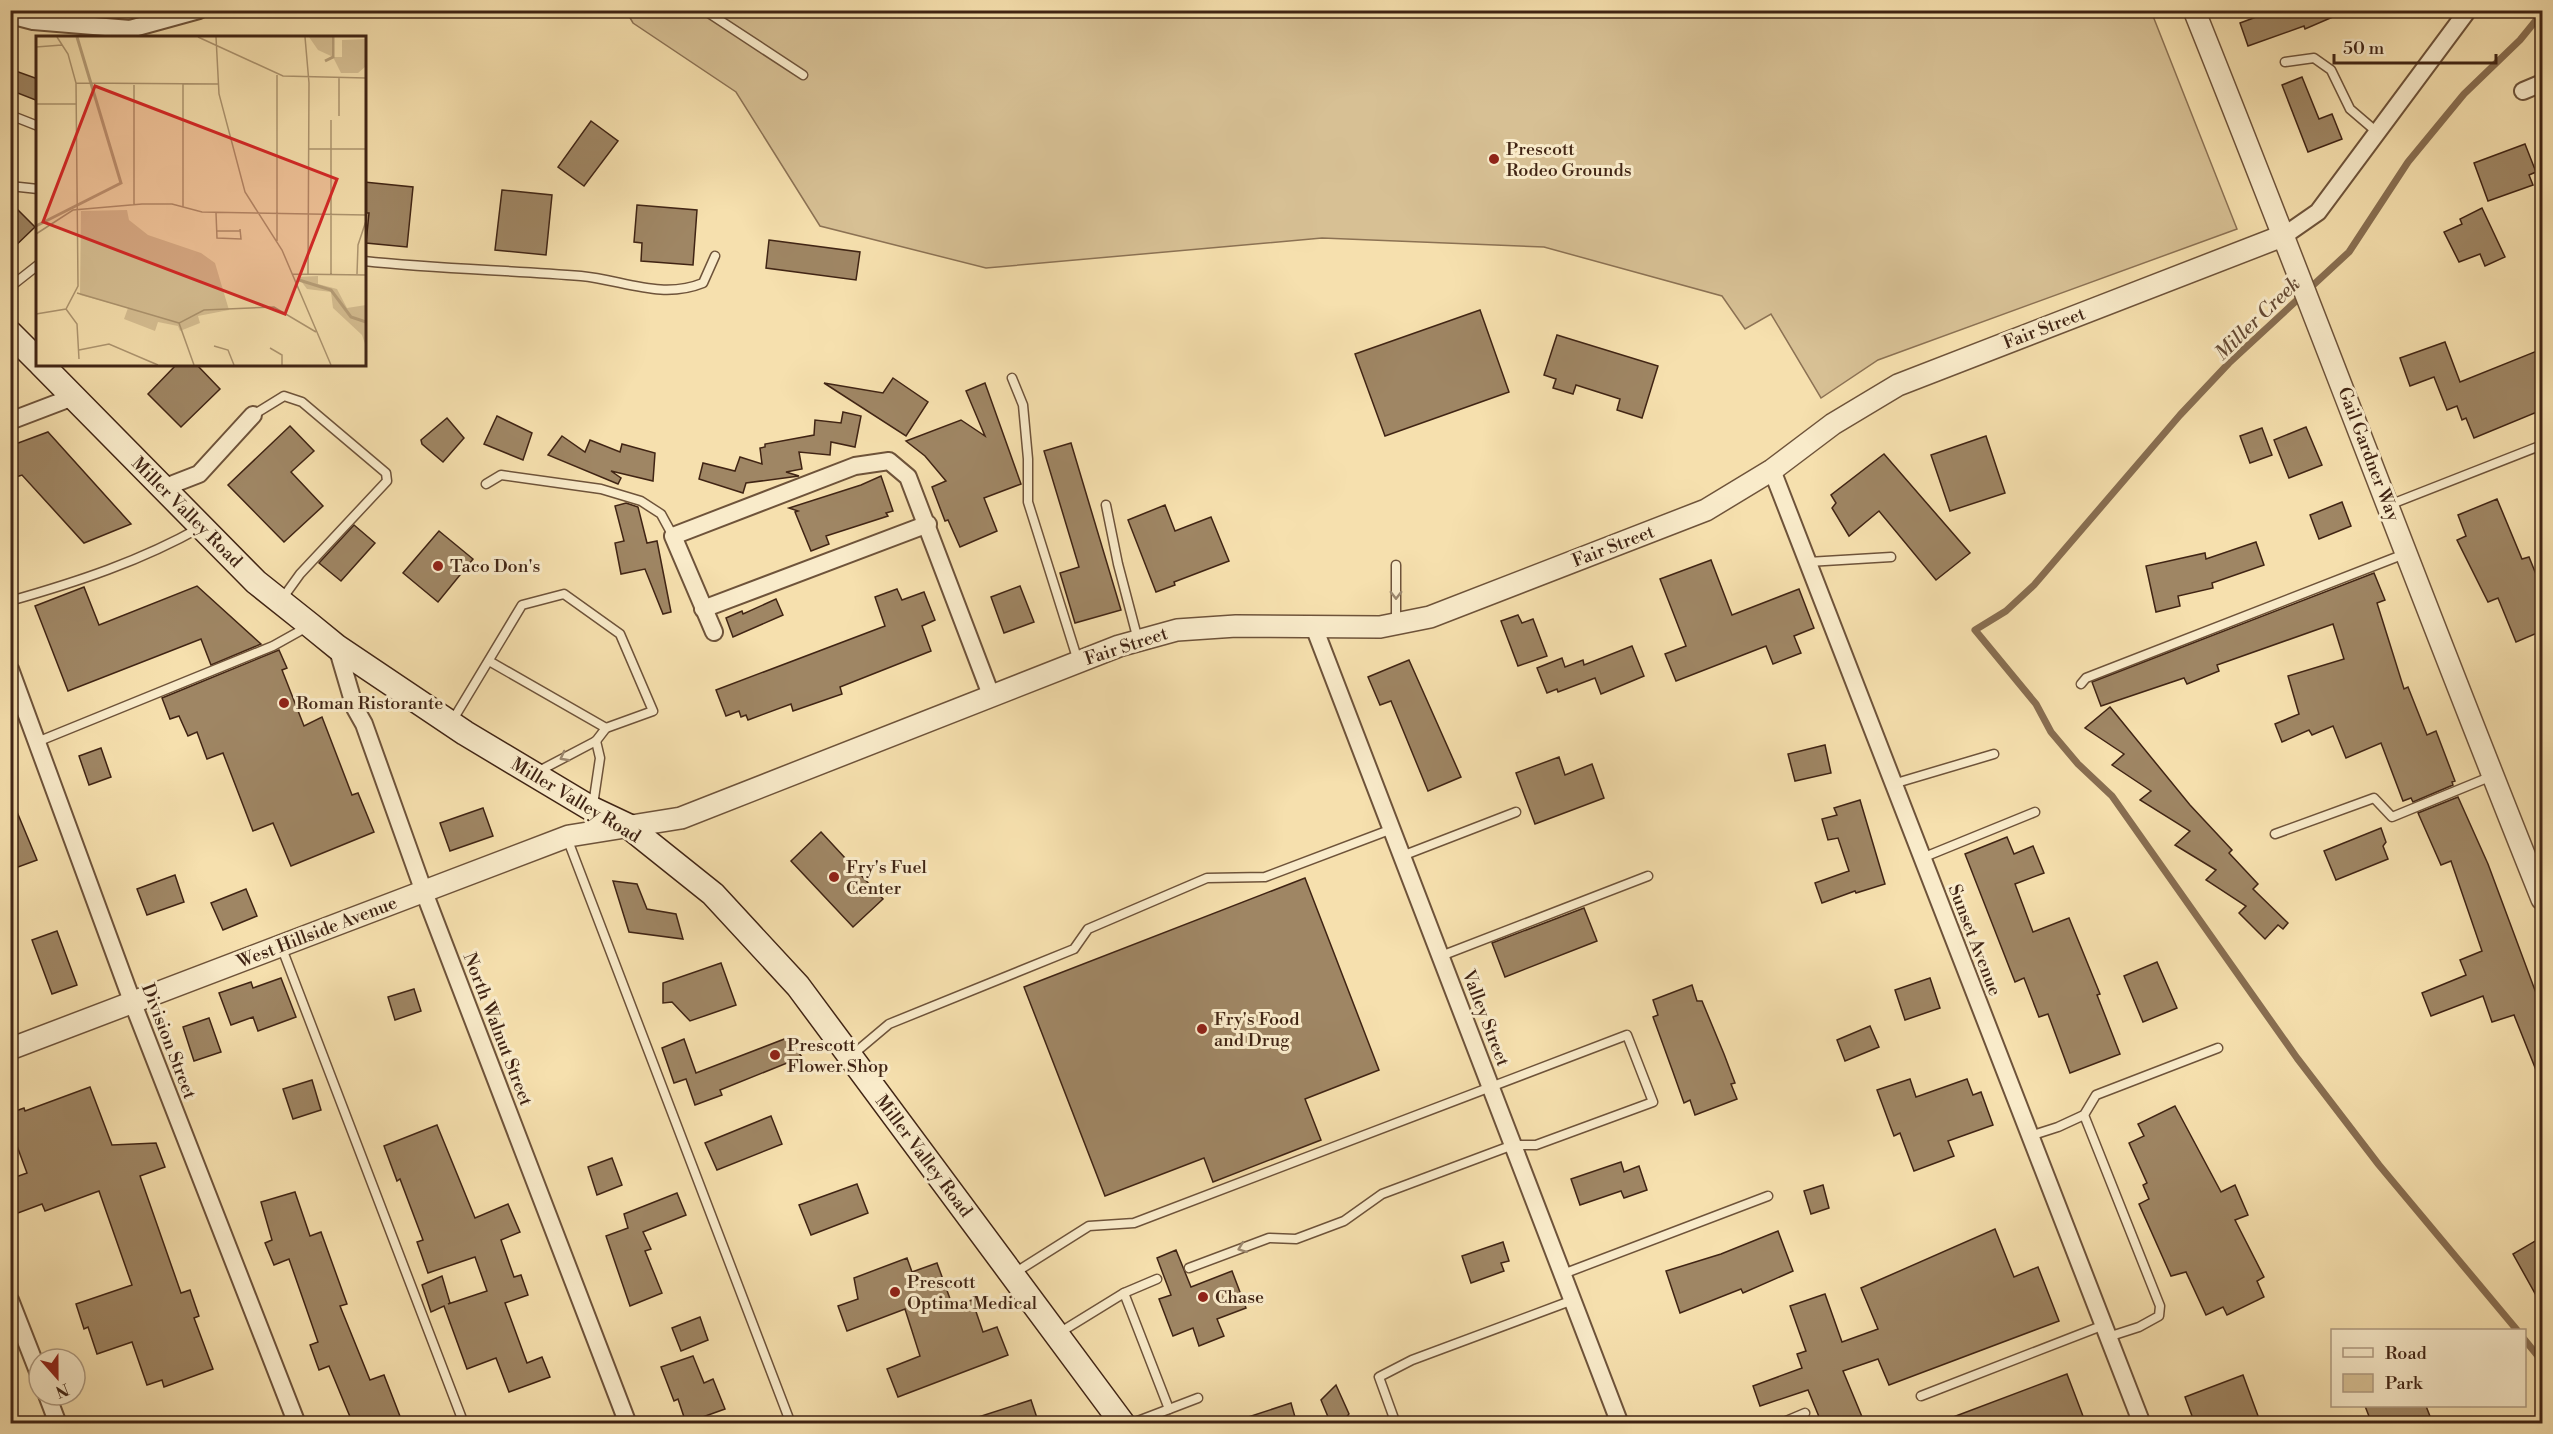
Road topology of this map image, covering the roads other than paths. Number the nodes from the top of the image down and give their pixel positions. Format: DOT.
graph roads {
  1 [pos="199,10"];
  2 [pos="704,10"];
  3 [pos="2194,10"];
  4 [pos="2468,10"];
  5 [pos="10,15"];
  6 [pos="2285,62"];
  7 [pos="803,75"];
  8 [pos="2542,83"];
  9 [pos="2523,91"];
  10 [pos="10,115"];
  11 [pos="36,125"];
  12 [pos="2378,132"];
  13 [pos="10,186"];
  14 [pos="36,189"];
  15 [pos="2285,235"];
  16 [pos="715,256"];
  17 [pos="366,261"];
  18 [pos="36,267"];
  19 [pos="10,287"];
  20 [pos="10,333"];
  21 [pos="36,354"];
  22 [pos="46,366"];
  23 [pos="1012,378"];
  24 [pos="73,397"];
  25 [pos="253,415"];
  26 [pos="10,421"];
  27 [pos="2542,445"];
  28 [pos="1772,471"];
  29 [pos="486,484"];
  30 [pos="163,488"];
  31 [pos="1106,505"];
  32 [pos="2388,505"];
  33 [pos="928,524"];
  34 [pos="201,527"];
  35 [pos="673,536"];
  36 [pos="2407,553"];
  37 [pos="1892,557"];
  38 [pos="1807,562"];
  39 [pos="1396,565"];
  40 [pos="10,601"];
  41 [pos="280,602"];
  42 [pos="703,609"];
  43 [pos="1396,624"];
  44 [pos="310,625"];
  45 [pos="1314,627"];
  46 [pos="714,632"];
  47 [pos="1138,641"];
  48 [pos="337,647"];
  49 [pos="489,661"];
  50 [pos="1078,662"];
  51 [pos="10,669"];
  52 [pos="2081,684"];
  53 [pos="991,695"];
  54 [pos="451,723"];
  55 [pos="606,728"];
  56 [pos="596,741"];
  57 [pos="37,742"];
  58 [pos="1994,754"];
  59 [pos="534,774"];
  60 [pos="2493,776"];
  61 [pos="1893,784"];
  62 [pos="592,809"];
  63 [pos="1516,812"];
  64 [pos="2035,812"];
  65 [pos="628,826"];
  66 [pos="1392,829"];
  67 [pos="2275,834"];
  68 [pos="566,837"];
  69 [pos="1402,856"];
  70 [pos="1922,858"];
  71 [pos="1648,876"];
  72 [pos="424,892"];
  73 [pos="2542,899"];
  74 [pos="281,946"];
  75 [pos="1441,956"];
  76 [pos="132,1001"];
  77 [pos="2218,1048"];
  78 [pos="10,1050"];
  79 [pos="850,1056"];
  80 [pos="1491,1086"];
  81 [pos="2084,1115"];
  82 [pos="2030,1136"];
  83 [pos="1513,1145"];
  84 [pos="1768,1196"];
  85 [pos="1189,1268"];
  86 [pos="1012,1274"];
  87 [pos="1563,1274"];
  88 [pos="1157,1279"];
  89 [pos="1125,1293"];
  90 [pos="10,1300"];
  91 [pos="1573,1300"];
  92 [pos="2106,1331"];
  93 [pos="1057,1334"];
  94 [pos="28,1347"];
  95 [pos="1921,1396"];
  96 [pos="1198,1398"];
  97 [pos="52,1407"];
  98 [pos="1169,1409"];
  99 [pos="1805,1413"];
  100 [pos="58,1424"];
  101 [pos="297,1424"];
  102 [pos="464,1424"];
  103 [pos="628,1424"];
  104 [pos="791,1424"];
  105 [pos="1123,1424"];
  106 [pos="1130,1424"];
  107 [pos="1396,1424"];
  108 [pos="1620,1424"];
  109 [pos="1779,1424"];
  110 [pos="2142,1424"];
  1 -- 5 [label="street"];
  2 -- 7 [label="lane"];
  3 -- 15 [label="street, Gail Gardner Way"];
  4 -- 12 [label="street, Fair Street"];
  6 -- 12 [label="lane"];
  8 -- 9 [label="street"];
  10 -- 11 [label="lane"];
  12 -- 15 [label="street, Fair Street"];
  13 -- 14 [label="lane"];
  15 -- 28 [label="street, Fair Street"];
  15 -- 32 [label="street, Gail Gardner Way"];
  16 -- 17 [label="lane"];
  18 -- 19 [label="lane"];
  20 -- 21 [label="main road, Miller Valley Road"];
  22 -- 24 [label="main road, Miller Valley Road"];
  23 -- 50 [label="lane"];
  24 -- 26 [label="street"];
  24 -- 30 [label="main road, Miller Valley Road"];
  25 -- 30 [label="street"];
  25 -- 41 [label="lane"];
  27 -- 32 [label="lane"];
  28 -- 38 [label="street, Sunset Avenue"];
  28 -- 43 [label="street, Fair Street"];
  29 -- 35 [label="lane"];
  30 -- 34 [label="main road, Miller Valley Road"];
  31 -- 47 [label="lane"];
  32 -- 36 [label="street, Gail Gardner Way"];
  33 -- 35 [label="street"];
  33 -- 42 [label="street"];
  33 -- 53 [label="street"];
  34 -- 40 [label="lane"];
  34 -- 41 [label="main road, Miller Valley Road"];
  35 -- 42 [label="street"];
  36 -- 52 [label="lane"];
  36 -- 60 [label="street, Gail Gardner Way"];
  37 -- 38 [label="lane"];
  38 -- 61 [label="street, Sunset Avenue"];
  39 -- 43 [label="lane, one-way"];
  41 -- 44 [label="main road, Miller Valley Road"];
  42 -- 46 [label="street"];
  43 -- 45 [label="street, Fair Street"];
  44 -- 48 [label="main road, Miller Valley Road"];
  44 -- 57 [label="lane"];
  45 -- 47 [label="street, Fair Street"];
  45 -- 66 [label="street, Valley Street"];
  47 -- 50 [label="street, Fair Street"];
  48 -- 54 [label="main road, Miller Valley Road"];
  48 -- 72 [label="street, North Walnut Street"];
  49 -- 54 [label="lane"];
  49 -- 55 [label="lane"];
  49 -- 55 [label="lane"];
  50 -- 53 [label="street, Fair Street"];
  51 -- 57 [label="street, Division Street"];
  53 -- 65 [label="street, Fair Street"];
  54 -- 59 [label="main road, Miller Valley Road"];
  55 -- 56 [label="lane"];
  56 -- 59 [label="lane, one-way"];
  56 -- 62 [label="lane"];
  57 -- 76 [label="street, Division Street"];
  58 -- 61 [label="lane"];
  59 -- 62 [label="main road, Miller Valley Road"];
  60 -- 67 [label="lane"];
  60 -- 73 [label="street, Gail Gardner Way"];
  61 -- 70 [label="street, Sunset Avenue"];
  62 -- 65 [label="main road, Miller Valley Road"];
  63 -- 69 [label="lane"];
  64 -- 70 [label="lane"];
  65 -- 68 [label="street, West Hillside Avenue"];
  65 -- 79 [label="main road, Miller Valley Road"];
  66 -- 69 [label="street, Valley Street"];
  66 -- 79 [label="lane"];
  68 -- 72 [label="street, West Hillside Avenue"];
  68 -- 104 [label="lane"];
  69 -- 75 [label="street, Valley Street"];
  70 -- 82 [label="street, Sunset Avenue"];
  71 -- 75 [label="lane"];
  72 -- 74 [label="street, West Hillside Avenue"];
  72 -- 103 [label="street, North Walnut Street"];
  74 -- 76 [label="street, West Hillside Avenue"];
  74 -- 102 [label="lane"];
  75 -- 80 [label="street, Valley Street"];
  76 -- 78 [label="street, West Hillside Avenue"];
  76 -- 101 [label="street, Division Street"];
  77 -- 81 [label="lane"];
  79 -- 86 [label="main road, Miller Valley Road"];
  80 -- 83 [label="street, Valley Street"];
  80 -- 83 [label="lane"];
  80 -- 86 [label="lane"];
  81 -- 82 [label="lane"];
  81 -- 92 [label="lane"];
  82 -- 92 [label="street, Sunset Avenue"];
  83 -- 85 [label="lane, one-way"];
  83 -- 87 [label="street, Valley Street"];
  84 -- 87 [label="lane"];
  86 -- 93 [label="main road, Miller Valley Road"];
  87 -- 91 [label="street, Valley Street"];
  88 -- 89 [label="lane"];
  89 -- 93 [label="lane"];
  89 -- 98 [label="lane"];
  90 -- 94 [label="street"];
  91 -- 107 [label="lane"];
  91 -- 108 [label="street, Valley Street"];
  92 -- 95 [label="lane"];
  92 -- 110 [label="street, Sunset Avenue"];
  93 -- 105 [label="main road, Miller Valley Road"];
  96 -- 98 [label="lane"];
  97 -- 100 [label="street"];
  98 -- 106 [label="lane"];
  99 -- 109 [label="lane"];
}
